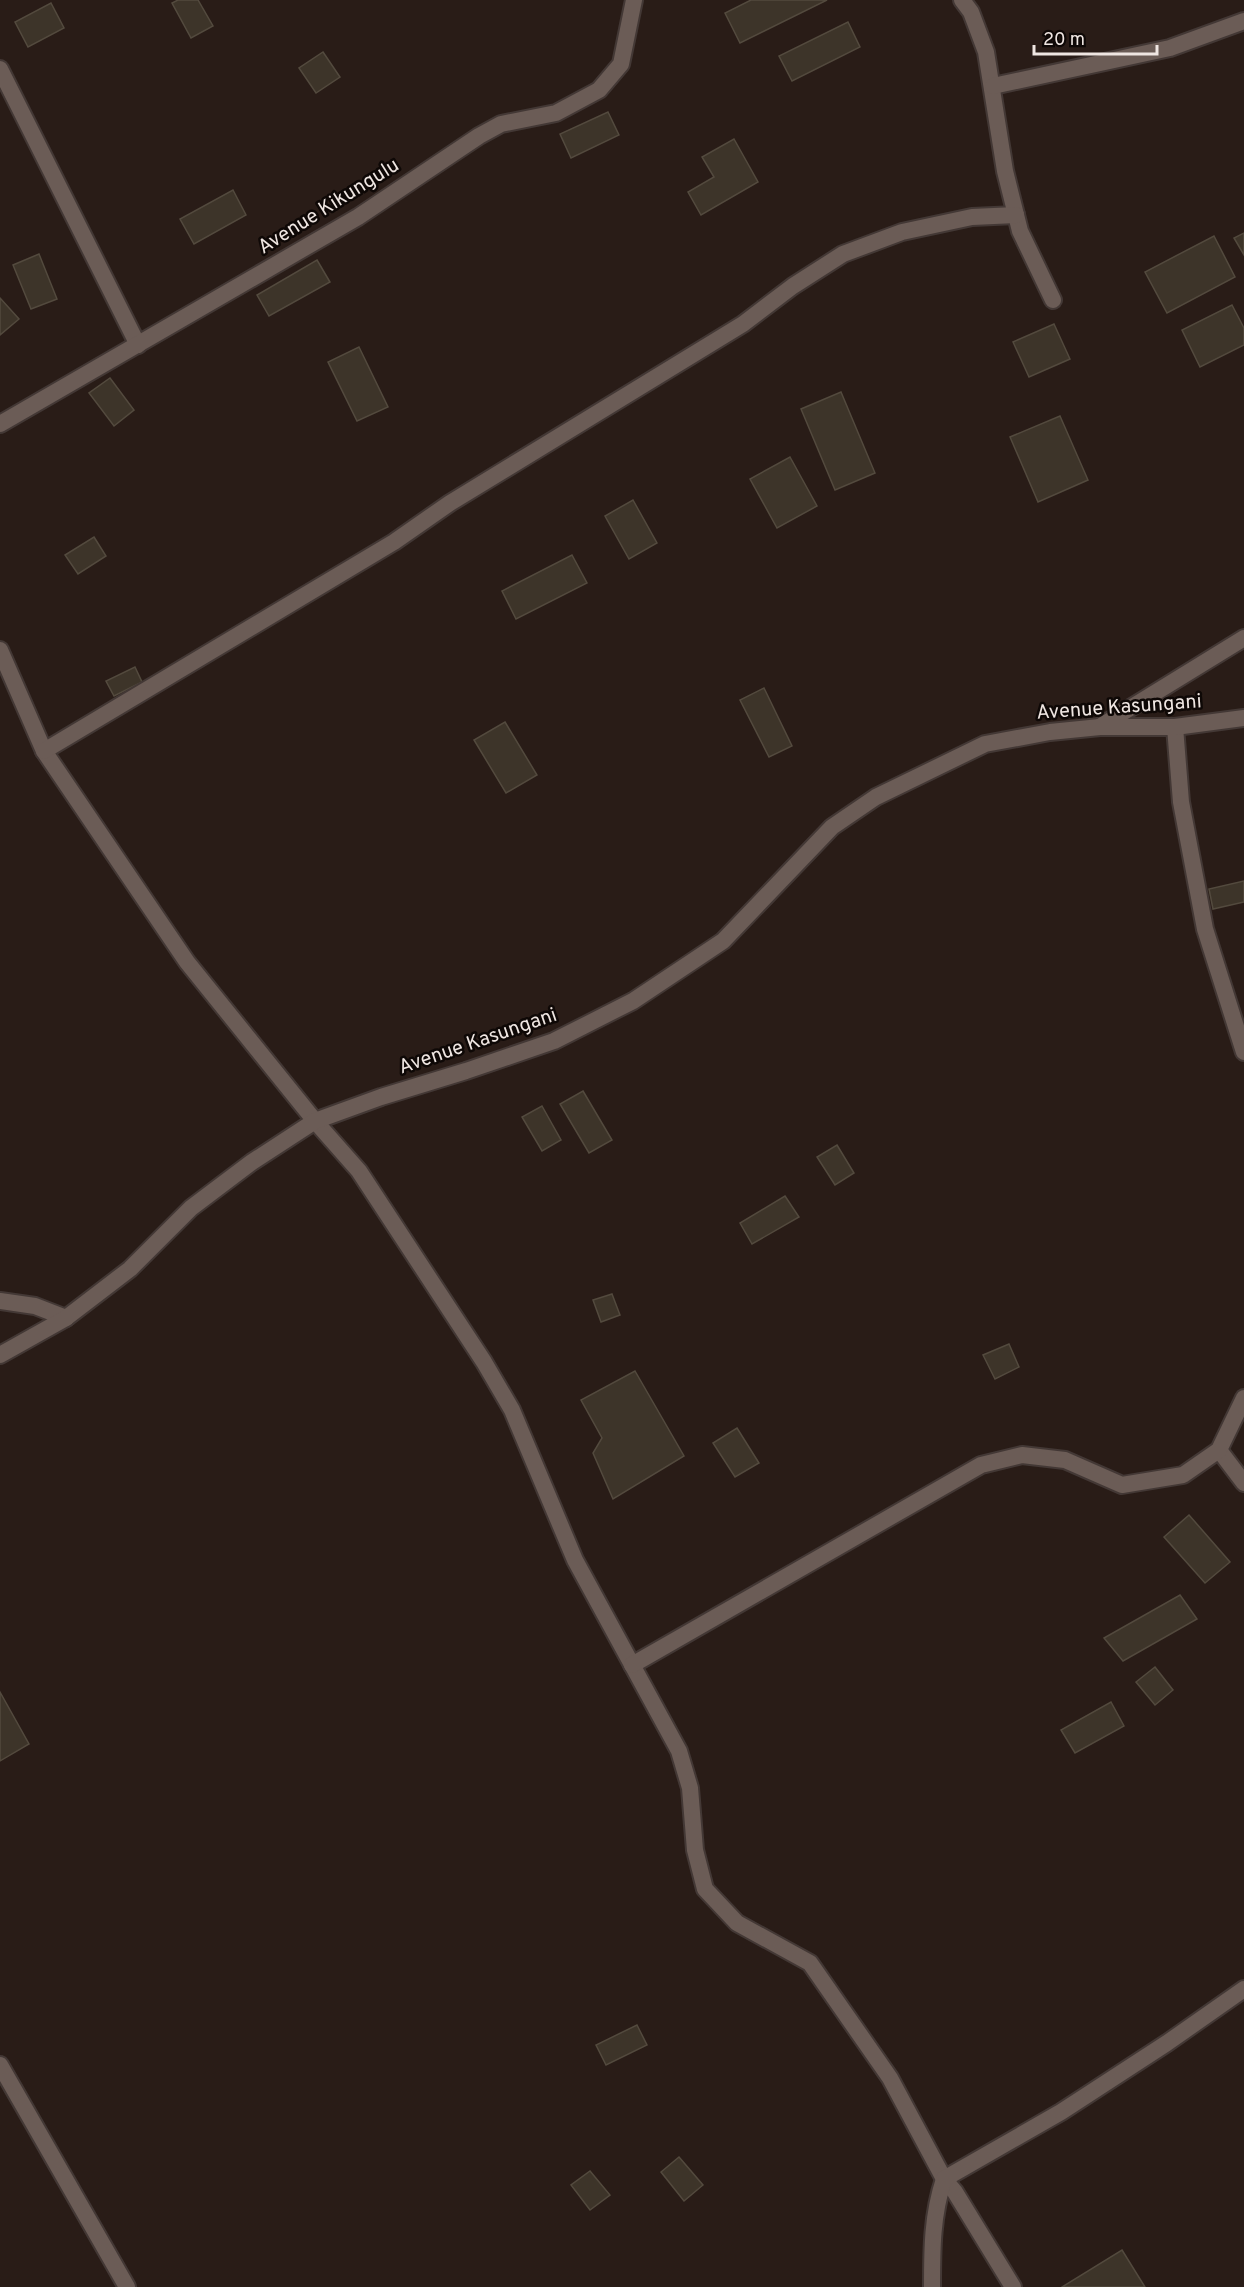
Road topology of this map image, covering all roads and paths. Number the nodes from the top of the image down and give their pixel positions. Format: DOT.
graph roads {
  1 [pos="634,0"];
  2 [pos="962,0"];
  3 [pos="1244,21"];
  4 [pos="0,69"];
  5 [pos="993,86"];
  6 [pos="1016,215"];
  7 [pos="1053,300"];
  8 [pos="138,345"];
  9 [pos="0,424"];
  10 [pos="1244,638"];
  11 [pos="0,650"];
  12 [pos="1244,718"];
  13 [pos="1100,727"];
  14 [pos="1175,727"];
  15 [pos="44,751"];
  16 [pos="1244,1052"];
  17 [pos="315,1121"];
  18 [pos="0,1301"];
  19 [pos="66,1318"];
  20 [pos="0,1355"];
  21 [pos="1244,1398"];
  22 [pos="1219,1450"];
  23 [pos="1244,1483"];
  24 [pos="632,1665"];
  25 [pos="1244,1989"];
  26 [pos="0,2065"];
  27 [pos="944,2179"];
  28 [pos="127,2287"];
  29 [pos="932,2287"];
  30 [pos="1013,2287"];
  1 -- 8 [label="street, Avenue Kikungulu"];
  2 -- 5 [label="street"];
  3 -- 5 [label="street"];
  4 -- 8 [label="street"];
  5 -- 6 [label="street"];
  6 -- 7 [label="street"];
  6 -- 15 [label="street"];
  8 -- 9 [label="street, Avenue Kikungulu"];
  10 -- 13 [label="street"];
  11 -- 15 [label="street"];
  12 -- 14 [label="street, Avenue Kasungani"];
  13 -- 14 [label="street, Avenue Kasungani"];
  13 -- 17 [label="street, Avenue Kasungani"];
  14 -- 16 [label="street"];
  15 -- 17 [label="street"];
  17 -- 19 [label="street, Avenue Kasungani"];
  17 -- 24 [label="street"];
  18 -- 19 [label="street"];
  19 -- 20 [label="street, Avenue Kasungani"];
  21 -- 22 [label="street"];
  22 -- 23 [label="street"];
  22 -- 24 [label="street"];
  24 -- 27 [label="street"];
  25 -- 27 [label="street"];
  26 -- 28 [label="street"];
  27 -- 29 [label="street"];
  27 -- 30 [label="street"];
}
